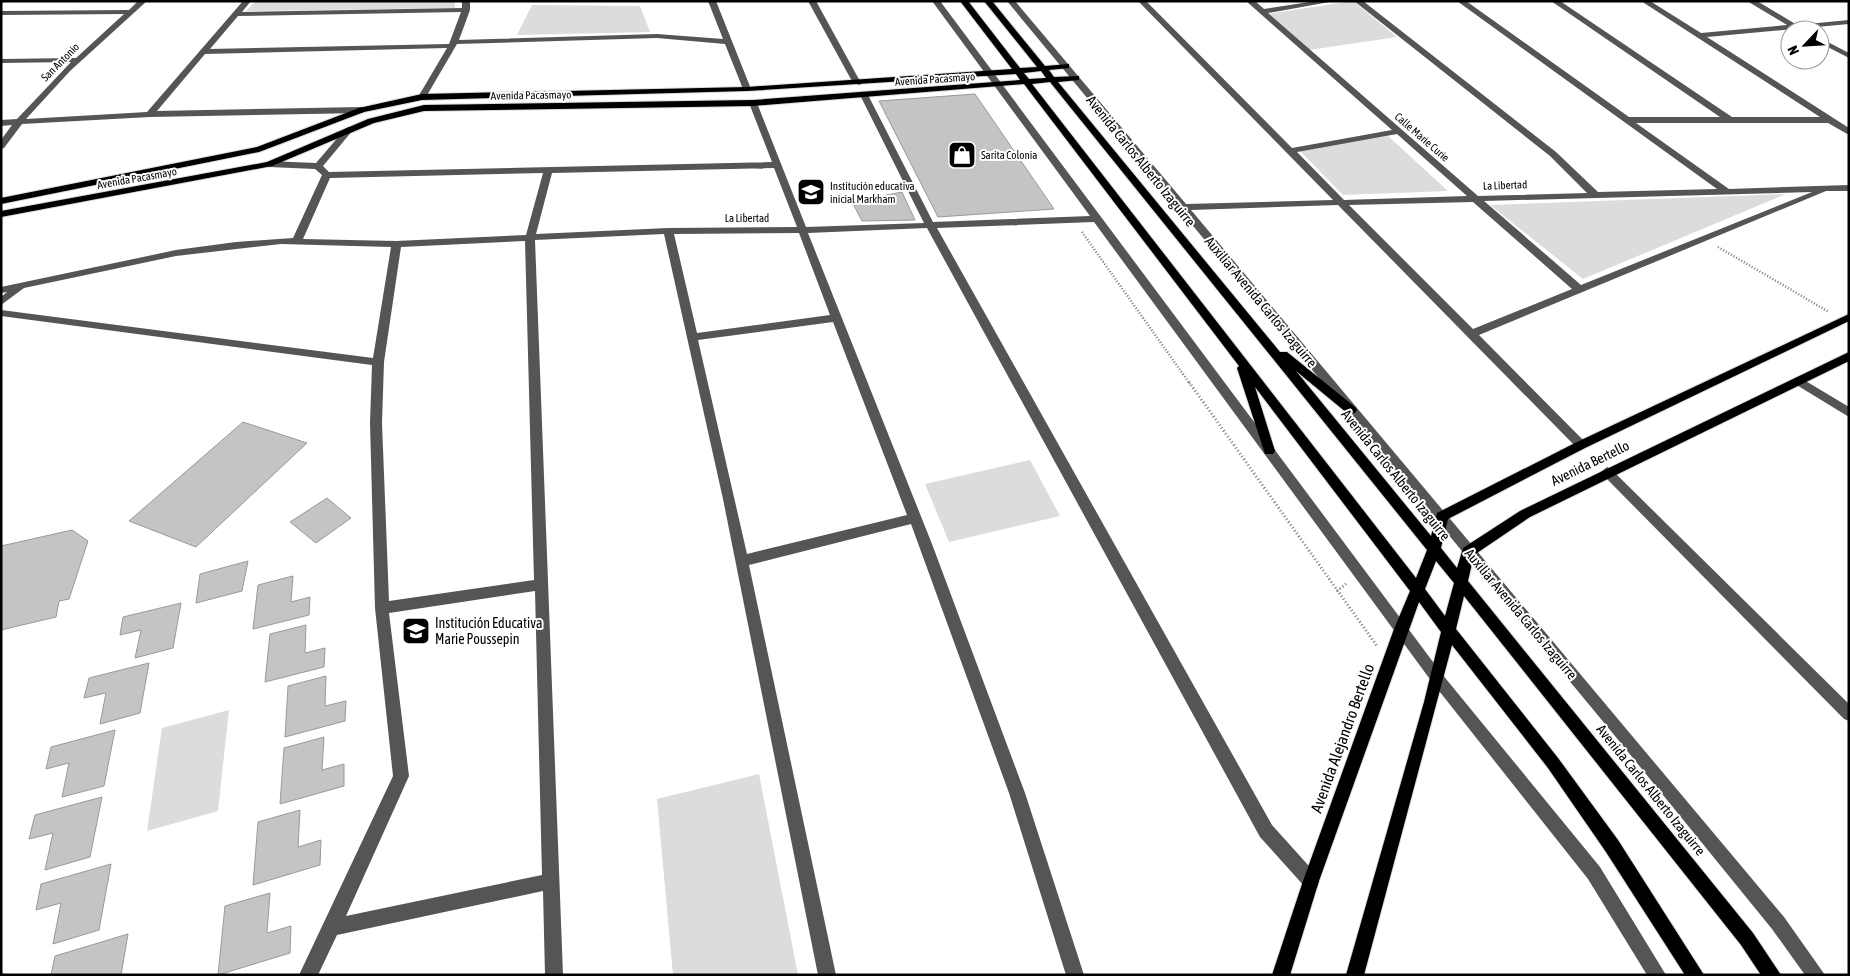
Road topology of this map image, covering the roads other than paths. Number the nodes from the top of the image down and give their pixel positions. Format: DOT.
graph roads {
  1 [pos="143,1"];
  2 [pos="247,1"];
  3 [pos="466,1"];
  4 [pos="712,1"];
  5 [pos="812,1"];
  6 [pos="936,1"];
  7 [pos="964,1"];
  8 [pos="988,1"];
  9 [pos="1011,1"];
  10 [pos="1142,1"];
  11 [pos="1250,1"];
  12 [pos="1331,1"];
  13 [pos="1358,1"];
  14 [pos="1461,1"];
  15 [pos="1555,1"];
  16 [pos="1645,1"];
  17 [pos="1751,1"];
  18 [pos="466,10"];
  19 [pos="131,12"];
  20 [pos="1262,12"];
  21 [pos="1,13"];
  22 [pos="234,14"];
  23 [pos="1785,20"];
  24 [pos="1849,22"];
  25 [pos="1830,24"];
  26 [pos="1780,30"];
  27 [pos="1698,36"];
  28 [pos="729,42"];
  29 [pos="452,44"];
  30 [pos="1830,46"];
  31 [pos="203,52"];
  32 [pos="1849,56"];
  33 [pos="76,60"];
  34 [pos="1,61"];
  35 [pos="1066,66"];
  36 [pos="1044,68"];
  37 [pos="1019,72"];
  38 [pos="992,74"];
  39 [pos="1076,78"];
  40 [pos="1052,80"];
  41 [pos="1026,82"];
  42 [pos="857,83"];
  43 [pos="999,85"];
  44 [pos="747,89"];
  45 [pos="507,95"];
  46 [pos="864,95"];
  47 [pos="422,97"];
  48 [pos="753,103"];
  49 [pos="502,106"];
  50 [pos="362,110"];
  51 [pos="150,114"];
  52 [pos="1627,120"];
  53 [pos="1730,120"];
  54 [pos="1830,120"];
  55 [pos="18,122"];
  56 [pos="1,123"];
  57 [pos="349,130"];
  58 [pos="1399,131"];
  59 [pos="1849,132"];
  60 [pos="1,146"];
  61 [pos="1290,150"];
  62 [pos="269,164"];
  63 [pos="778,165"];
  64 [pos="318,166"];
  65 [pos="548,171"];
  66 [pos="327,175"];
  67 [pos="97,182"];
  68 [pos="1828,188"];
  69 [pos="1849,188"];
  70 [pos="1726,191"];
  71 [pos="1595,195"];
  72 [pos="93,198"];
  73 [pos="1475,198"];
  74 [pos="1,201"];
  75 [pos="1340,203"];
  76 [pos="1181,207"];
  77 [pos="1,214"];
  78 [pos="1098,219"];
  79 [pos="930,225"];
  80 [pos="802,230"];
  81 [pos="668,231"];
  82 [pos="530,237"];
  83 [pos="296,242"];
  84 [pos="396,244"];
  85 [pos="21,286"];
  86 [pos="1,290"];
  87 [pos="1580,290"];
  88 [pos="1,302"];
  89 [pos="1,312"];
  90 [pos="837,318"];
  91 [pos="1845,319"];
  92 [pos="1471,334"];
  93 [pos="692,337"];
  94 [pos="1264,340"];
  95 [pos="1849,356"];
  96 [pos="1240,359"];
  97 [pos="378,362"];
  98 [pos="1799,381"];
  99 [pos="1351,410"];
  100 [pos="1849,413"];
  101 [pos="1581,445"];
  102 [pos="1269,451"];
  103 [pos="1607,472"];
  104 [pos="1442,516"];
  105 [pos="915,518"];
  106 [pos="1434,550"];
  107 [pos="1468,552"];
  108 [pos="742,561"];
  109 [pos="1461,583"];
  110 [pos="542,585"];
  111 [pos="1418,588"];
  112 [pos="382,608"];
  113 [pos="1401,629"];
  114 [pos="1449,631"];
  115 [pos="1437,678"];
  116 [pos="1849,714"];
  117 [pos="551,881"];
  118 [pos="1311,881"];
  119 [pos="332,928"];
  120 [pos="308,975"];
  121 [pos="554,975"];
  122 [pos="827,975"];
  123 [pos="1075,975"];
  124 [pos="1281,975"];
  125 [pos="1355,975"];
  126 [pos="1657,975"];
  127 [pos="1695,975"];
  128 [pos="1772,975"];
  129 [pos="1816,975"];
  1 -- 19 [label="street, San Antonio"];
  2 -- 22 [label="street"];
  3 -- 18 [label="street"];
  4 -- 28 [label="street"];
  5 -- 42 [label="street"];
  6 -- 38 [label="street"];
  7 -- 37 [label="main road"];
  8 -- 36 [label="main road, Avenida Carlos Alberto Izaguirre"];
  9 -- 35 [label="street, Auxiliar Avenida Carlos Izaguirre"];
  10 -- 61 [label="street"];
  11 -- 20 [label="street, Calle Marie Curie"];
  12 -- 20 [label="street"];
  13 -- 71 [label="street"];
  14 -- 52 [label="street"];
  15 -- 53 [label="street"];
  16 -- 27 [label="street"];
  17 -- 23 [label="street"];
  18 -- 22 [label="street"];
  18 -- 29 [label="street"];
  19 -- 21 [label="street"];
  19 -- 33 [label="street, San Antonio"];
  20 -- 58 [label="street, Calle Marie Curie"];
  22 -- 31 [label="street"];
  24 -- 25 [label="street"];
  26 -- 27 [label="street"];
  27 -- 54 [label="street"];
  28 -- 29 [label="street"];
  28 -- 44 [label="street"];
  29 -- 31 [label="street"];
  29 -- 47 [label="street"];
  30 -- 32 [label="street"];
  31 -- 51 [label="street"];
  33 -- 34 [label="street"];
  33 -- 55 [label="street, San Antonio"];
  35 -- 36 [label="main road, Avenida Pacasmayo"];
  35 -- 39 [label="street, Auxiliar Avenida Carlos Izaguirre"];
  36 -- 37 [label="main road, Avenida Pacasmayo"];
  36 -- 40 [label="main road, Avenida Carlos Alberto Izaguirre"];
  37 -- 38 [label="main road, Avenida Pacasmayo"];
  37 -- 41 [label="main road"];
  38 -- 42 [label="main road, Avenida Pacasmayo"];
  38 -- 43 [label="street"];
  39 -- 40 [label="main road, Avenida Pacasmayo"];
  39 -- 76 [label="street, Auxiliar Avenida Carlos Izaguirre"];
  40 -- 41 [label="main road, Avenida Pacasmayo"];
  40 -- 94 [label="main road, Avenida Carlos Alberto Izaguirre"];
  41 -- 43 [label="main road, Avenida Pacasmayo"];
  41 -- 96 [label="main road"];
  42 -- 44 [label="main road, Avenida Pacasmayo"];
  43 -- 46 [label="main road, Avenida Pacasmayo"];
  43 -- 78 [label="street"];
  44 -- 45 [label="main road, Avenida Pacasmayo"];
  45 -- 47 [label="main road, Avenida Pacasmayo"];
  45 -- 49 [label="main road"];
  46 -- 48 [label="main road, Avenida Pacasmayo"];
  46 -- 79 [label="street"];
  47 -- 50 [label="main road, Avenida Pacasmayo"];
  48 -- 49 [label="main road, Avenida Pacasmayo"];
  48 -- 63 [label="street"];
  49 -- 57 [label="main road, Avenida Pacasmayo"];
  50 -- 51 [label="street"];
  50 -- 67 [label="main road, Avenida Pacasmayo"];
  51 -- 55 [label="street"];
  52 -- 53 [label="street"];
  52 -- 70 [label="street"];
  53 -- 54 [label="street"];
  54 -- 59 [label="street"];
  55 -- 56 [label="street"];
  55 -- 60 [label="street, San Antonio"];
  57 -- 62 [label="main road, Avenida Pacasmayo"];
  57 -- 64 [label="street"];
  58 -- 61 [label="street"];
  58 -- 73 [label="street, Calle Marie Curie"];
  61 -- 75 [label="street"];
  62 -- 64 [label="street"];
  62 -- 72 [label="main road, Avenida Pacasmayo"];
  63 -- 65 [label="street"];
  63 -- 80 [label="street"];
  64 -- 66 [label="street"];
  65 -- 66 [label="street"];
  65 -- 82 [label="street"];
  66 -- 83 [label="street"];
  67 -- 72 [label="main road"];
  67 -- 74 [label="main road, Avenida Pacasmayo"];
  68 -- 69 [label="street, La Libertad"];
  68 -- 70 [label="street, La Libertad"];
  68 -- 87 [label="street"];
  70 -- 71 [label="street, La Libertad"];
  71 -- 73 [label="street, La Libertad"];
  72 -- 77 [label="main road, Avenida Pacasmayo"];
  73 -- 75 [label="street, La Libertad"];
  73 -- 87 [label="street, Calle Marie Curie"];
  75 -- 76 [label="street, La Libertad"];
  75 -- 92 [label="street"];
  76 -- 99 [label="street, Auxiliar Avenida Carlos Izaguirre"];
  78 -- 79 [label="street, La Libertad"];
  78 -- 102 [label="street"];
  79 -- 80 [label="street, La Libertad"];
  79 -- 118 [label="street"];
  80 -- 81 [label="street, La Libertad"];
  80 -- 90 [label="street"];
  81 -- 82 [label="street, La Libertad"];
  81 -- 93 [label="street"];
  82 -- 84 [label="street, La Libertad"];
  82 -- 110 [label="street"];
  83 -- 84 [label="street, La Libertad"];
  83 -- 85 [label="street, La Libertad"];
  84 -- 97 [label="street"];
  85 -- 86 [label="street, La Libertad"];
  85 -- 88 [label="street"];
  87 -- 92 [label="street"];
  89 -- 97 [label="street"];
  90 -- 93 [label="street"];
  90 -- 105 [label="street"];
  91 -- 101 [label="main road, Avenida Bertello"];
  92 -- 101 [label="street"];
  93 -- 108 [label="street"];
  94 -- 99 [label="main road"];
  94 -- 106 [label="main road, Avenida Carlos Alberto Izaguirre"];
  95 -- 98 [label="main road, Avenida Bertello"];
  96 -- 102 [label="main road"];
  96 -- 111 [label="main road"];
  97 -- 112 [label="street"];
  98 -- 100 [label="street"];
  98 -- 103 [label="main road, Avenida Bertello"];
  99 -- 104 [label="street, Auxiliar Avenida Carlos Izaguirre"];
  101 -- 104 [label="main road, Avenida Bertello"];
  102 -- 113 [label="street"];
  103 -- 107 [label="main road, Avenida Bertello"];
  103 -- 116 [label="street"];
  104 -- 106 [label="main road, Avenida Alejandro Bertello"];
  104 -- 107 [label="street, Auxiliar Avenida Carlos Izaguirre"];
  105 -- 108 [label="street"];
  105 -- 123 [label="street"];
  106 -- 109 [label="main road, Avenida Carlos Alberto Izaguirre"];
  106 -- 111 [label="main road, Avenida Alejandro Bertello"];
  107 -- 109 [label="main road"];
  107 -- 129 [label="street, Auxiliar Avenida Carlos Izaguirre"];
  108 -- 122 [label="street"];
  109 -- 114 [label="main road"];
  109 -- 128 [label="main road, Avenida Carlos Alberto Izaguirre"];
  110 -- 112 [label="street"];
  110 -- 117 [label="street"];
  111 -- 113 [label="main road, Avenida Alejandro Bertello"];
  111 -- 114 [label="main road"];
  112 -- 119 [label="street"];
  113 -- 115 [label="street"];
  113 -- 118 [label="main road, Avenida Alejandro Bertello"];
  114 -- 115 [label="main road"];
  114 -- 127 [label="main road"];
  115 -- 125 [label="main road"];
  115 -- 126 [label="street"];
  117 -- 119 [label="street"];
  117 -- 121 [label="street"];
  118 -- 124 [label="main road, Avenida Alejandro Bertello"];
  119 -- 120 [label="street"];
}
